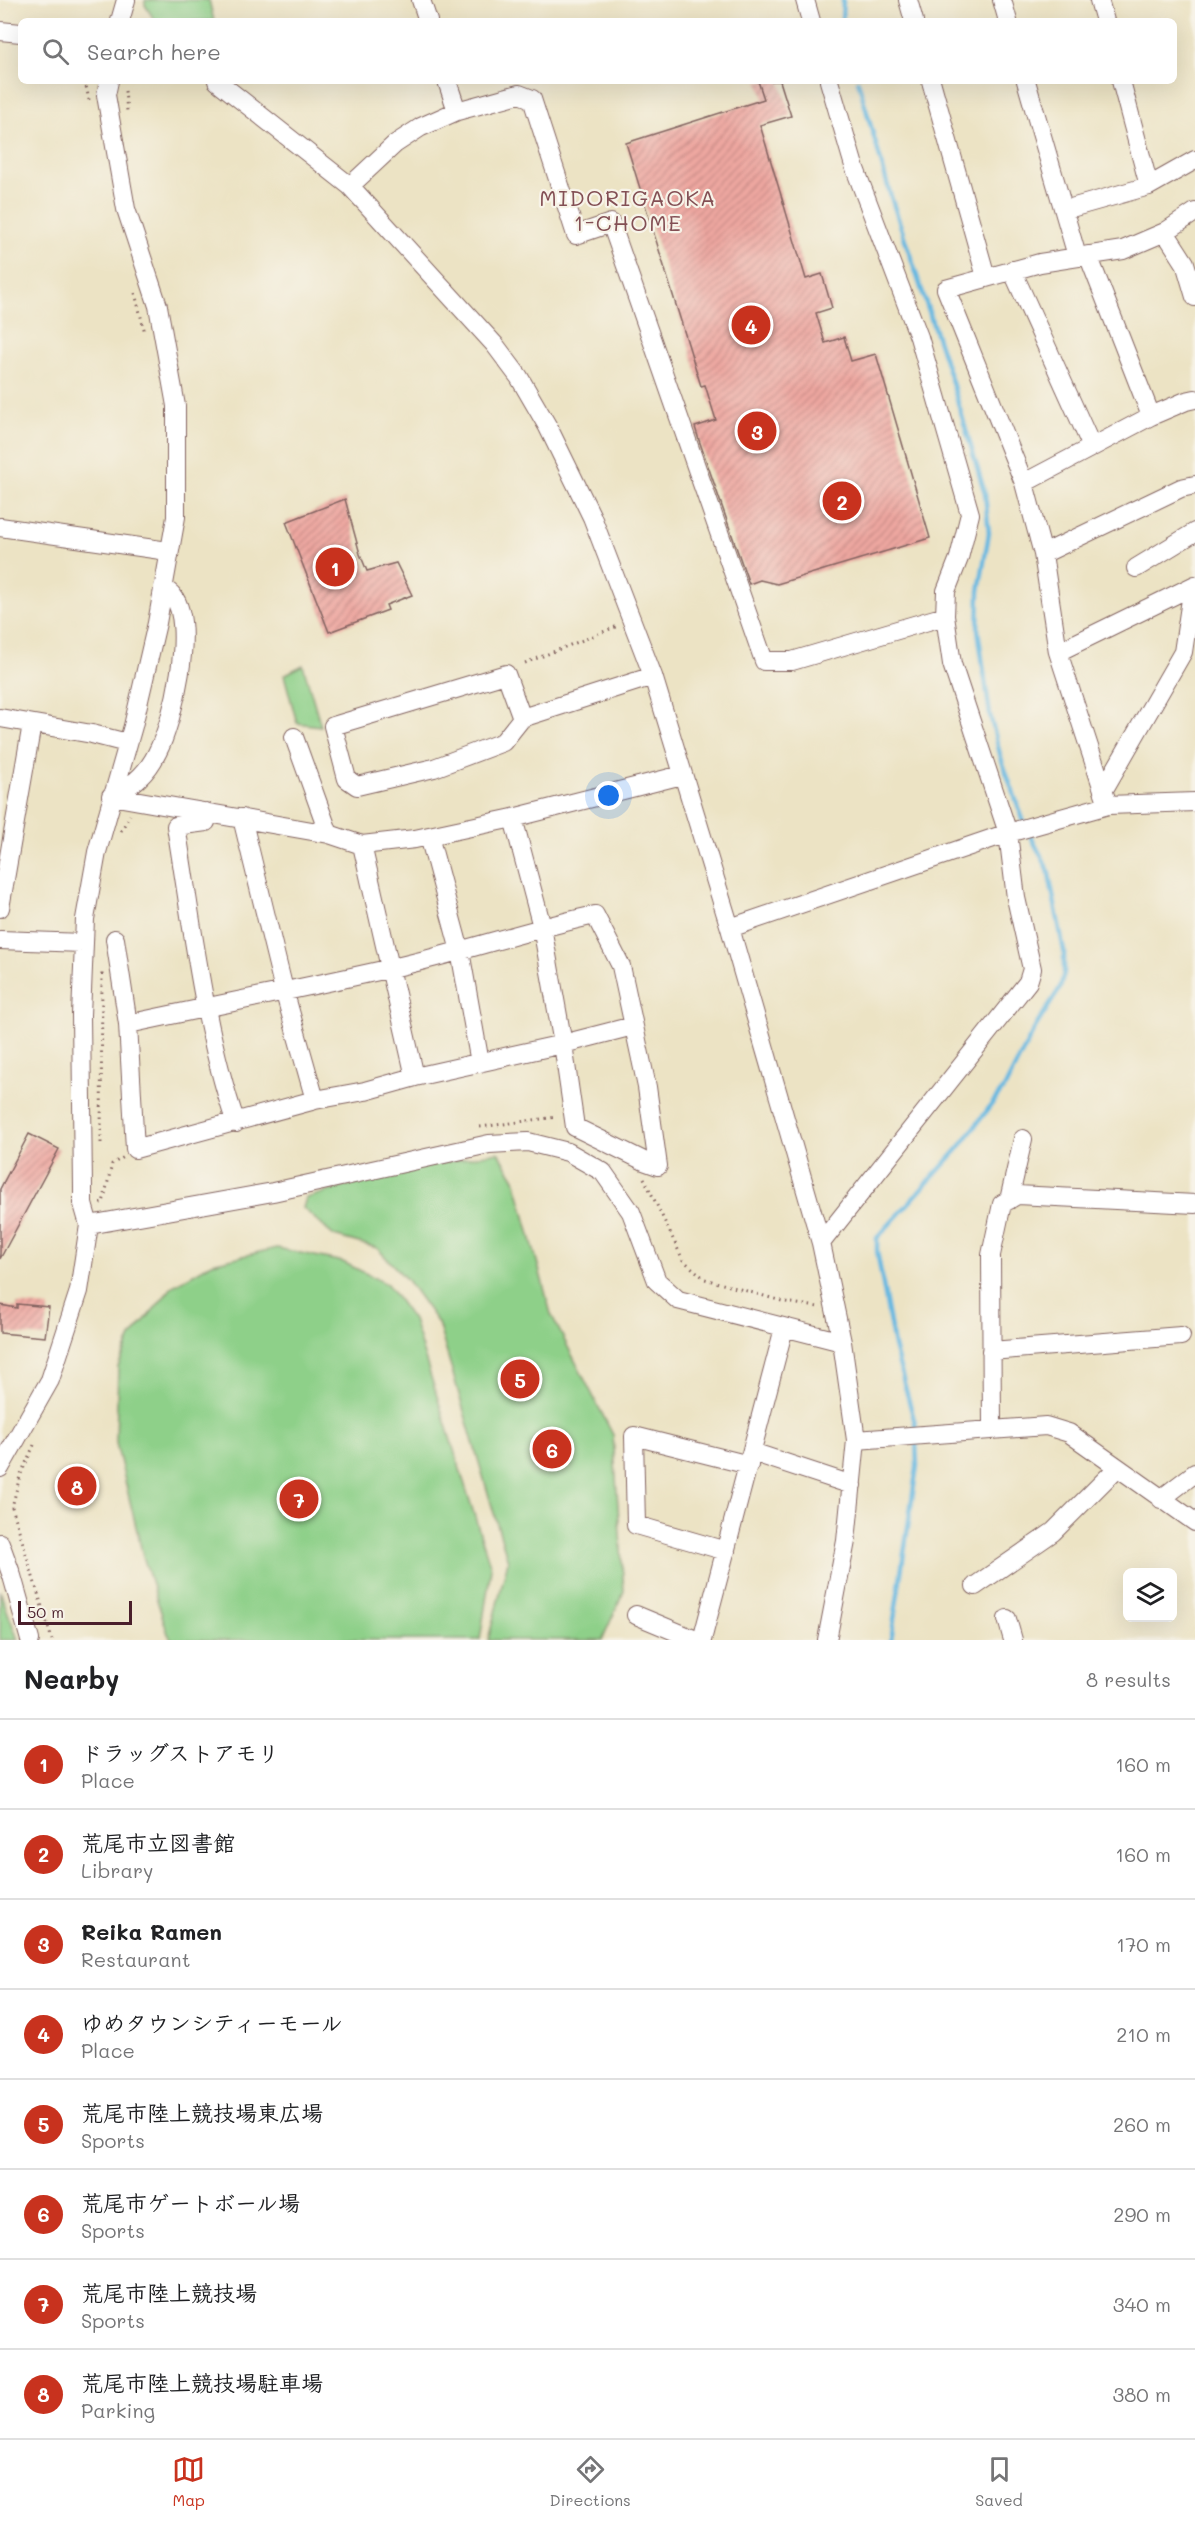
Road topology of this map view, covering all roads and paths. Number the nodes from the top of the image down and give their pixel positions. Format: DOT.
graph roads {
  1 [pos="126,0"];
  2 [pos="421,0"];
  3 [pos="805,0"];
  4 [pos="908,0"];
  5 [pos="1002,0"];
  6 [pos="1099,0"];
  7 [pos="121,18"];
  8 [pos="427,18"];
  9 [pos="810,18"];
  10 [pos="913,18"];
  11 [pos="1007,18"];
  12 [pos="1104,18"];
  13 [pos="0,31"];
  14 [pos="18,33"];
  15 [pos="114,84"];
  16 [pos="117,84"];
  17 [pos="221,84"];
  18 [pos="448,84"];
  19 [pos="830,84"];
  20 [pos="932,84"];
  21 [pos="1027,84"];
  22 [pos="1122,84"];
  23 [pos="457,111"];
  24 [pos="127,112"];
  25 [pos="1195,160"];
  26 [pos="350,186"];
  27 [pos="1149,186"];
  28 [pos="1064,210"];
  29 [pos="1195,212"];
  30 [pos="1165,232"];
  31 [pos="1083,256"];
  32 [pos="1190,260"];
  33 [pos="1012,270"];
  34 [pos="986,277"];
  35 [pos="1195,297"];
  36 [pos="1195,399"];
  37 [pos="1151,416"];
  38 [pos="1092,447"];
  39 [pos="1024,483"];
  40 [pos="1195,485"];
  41 [pos="0,527"];
  42 [pos="1195,532"];
  43 [pos="168,551"];
  44 [pos="1043,554"];
  45 [pos="1136,568"];
  46 [pos="1194,586"];
  47 [pos="163,587"];
  48 [pos="945,616"];
  49 [pos="618,618"];
  50 [pos="620,625"];
  51 [pos="623,634"];
  52 [pos="1058,652"];
  53 [pos="525,663"];
  54 [pos="653,676"];
  55 [pos="0,718"];
  56 [pos="522,718"];
  57 [pos="32,724"];
  58 [pos="294,737"];
  59 [pos="128,743"];
  60 [pos="682,775"];
  61 [pos="111,796"];
  62 [pos="1106,798"];
  63 [pos="1195,802"];
  64 [pos="134,808"];
  65 [pos="206,812"];
  66 [pos="242,818"];
  67 [pos="513,818"];
  68 [pos="1011,832"];
  69 [pos="329,834"];
  70 [pos="429,836"];
  71 [pos="119,838"];
  72 [pos="362,845"];
  73 [pos="0,908"];
  74 [pos="542,927"];
  75 [pos="730,928"];
  76 [pos="115,939"];
  77 [pos="0,940"];
  78 [pos="83,943"];
  79 [pos="460,951"];
  80 [pos="102,960"];
  81 [pos="392,968"];
  82 [pos="284,990"];
  83 [pos="207,1007"];
  84 [pos="128,1024"];
  85 [pos="633,1026"];
  86 [pos="563,1044"];
  87 [pos="480,1063"];
  88 [pos="415,1077"];
  89 [pos="315,1100"];
  90 [pos="236,1124"];
  91 [pos="1023,1139"];
  92 [pos="100,1147"];
  93 [pos="135,1149"];
  94 [pos="98,1195"];
  95 [pos="1009,1200"];
  96 [pos="97,1203"];
  97 [pos="1195,1204"];
  98 [pos="92,1225"];
  99 [pos="821,1243"];
  100 [pos="784,1328"];
  101 [pos="1181,1336"];
  102 [pos="842,1342"];
  103 [pos="991,1351"];
  104 [pos="992,1430"];
  105 [pos="856,1440"];
  106 [pos="34,1443"];
  107 [pos="750,1459"];
  108 [pos="0,1468"];
  109 [pos="1117,1468"];
  110 [pos="1195,1473"];
  111 [pos="852,1485"];
  112 [pos="1161,1499"];
  113 [pos="1195,1522"];
  114 [pos="0,1543"];
  115 [pos="726,1551"];
  116 [pos="975,1586"];
  117 [pos="636,1615"];
  118 [pos="1007,1619"];
  119 [pos="30,1640"];
  120 [pos="52,1640"];
  121 [pos="696,1640"];
  122 [pos="702,1640"];
  123 [pos="827,1640"];
  124 [pos="1013,1640"];
  1 -- 7 [label="street"];
  2 -- 8 [label="street"];
  3 -- 9 [label="street"];
  4 -- 10 [label="street"];
  5 -- 11 [label="street"];
  6 -- 12 [label="street"];
  13 -- 14 [label="street"];
  15 -- 43 [label="street"];
  16 -- 24 [label="path"];
  17 -- 26 [label="street"];
  18 -- 23 [label="street"];
  19 -- 48 [label="street"];
  20 -- 34 [label="street"];
  21 -- 28 [label="street"];
  22 -- 27 [label="street"];
  23 -- 26 [label="street"];
  23 -- 48 [label="street"];
  25 -- 27 [label="street"];
  26 -- 54 [label="street"];
  27 -- 28 [label="street"];
  28 -- 31 [label="street"];
  29 -- 30 [label="street"];
  30 -- 31 [label="street"];
  30 -- 32 [label="street"];
  31 -- 33 [label="street"];
  31 -- 37 [label="street"];
  32 -- 35 [label="street"];
  33 -- 34 [label="street"];
  33 -- 38 [label="street"];
  34 -- 39 [label="street"];
  36 -- 37 [label="street"];
  37 -- 38 [label="street"];
  38 -- 39 [label="street"];
  39 -- 44 [label="street"];
  40 -- 44 [label="street"];
  41 -- 43 [label="street"];
  42 -- 45 [label="street"];
  43 -- 47 [label="street"];
  44 -- 52 [label="street"];
  46 -- 52 [label="street"];
  46 -- 62 [label="street"];
  47 -- 59 [label="street"];
  47 -- 61 [label="street"];
  48 -- 68 [label="street"];
  49 -- 50 [label="path"];
  50 -- 51 [label="path"];
  50 -- 53 [label="path"];
  52 -- 62 [label="street"];
  54 -- 56 [label="street"];
  54 -- 60 [label="street"];
  55 -- 57 [label="street"];
  56 -- 56 [label="street"];
  57 -- 59 [label="street"];
  57 -- 73 [label="street"];
  58 -- 69 [label="street"];
  59 -- 61 [label="street"];
  60 -- 67 [label="street"];
  60 -- 75 [label="street"];
  61 -- 65 [label="street"];
  61 -- 78 [label="street"];
  62 -- 63 [label="street"];
  62 -- 68 [label="street"];
  64 -- 71 [label="path"];
  65 -- 66 [label="street"];
  65 -- 83 [label="street"];
  66 -- 69 [label="street"];
  66 -- 82 [label="street"];
  67 -- 70 [label="street"];
  67 -- 74 [label="street"];
  68 -- 75 [label="street"];
  68 -- 99 [label="street"];
  69 -- 72 [label="street"];
  70 -- 72 [label="street"];
  70 -- 79 [label="street"];
  72 -- 81 [label="street"];
  74 -- 79 [label="street"];
  74 -- 85 [label="street"];
  74 -- 86 [label="street"];
  75 -- 99 [label="street"];
  76 -- 84 [label="street"];
  77 -- 78 [label="street"];
  78 -- 98 [label="street"];
  79 -- 81 [label="street"];
  79 -- 87 [label="street"];
  80 -- 92 [label="path"];
  81 -- 82 [label="street"];
  81 -- 88 [label="street"];
  82 -- 83 [label="street"];
  82 -- 89 [label="street"];
  83 -- 84 [label="street"];
  83 -- 90 [label="street"];
  84 -- 93 [label="street"];
  85 -- 86 [label="street"];
  85 -- 86 [label="street"];
  86 -- 87 [label="street"];
  87 -- 88 [label="street"];
  88 -- 89 [label="street"];
  89 -- 90 [label="street"];
  90 -- 93 [label="street"];
  91 -- 95 [label="street"];
  93 -- 96 [label="path"];
  94 -- 96 [label="path"];
  95 -- 97 [label="street"];
  95 -- 103 [label="street"];
  96 -- 98 [label="path"];
  98 -- 100 [label="street"];
  98 -- 108 [label="street"];
  99 -- 102 [label="street"];
  100 -- 102 [label="street"];
  100 -- 107 [label="street"];
  101 -- 103 [label="street"];
  102 -- 105 [label="street"];
  103 -- 104 [label="street"];
  104 -- 105 [label="street"];
  104 -- 109 [label="street"];
  105 -- 111 [label="street"];
  106 -- 120 [label="path"];
  107 -- 111 [label="street"];
  107 -- 115 [label="street"];
  107 -- 115 [label="street"];
  109 -- 112 [label="street"];
  109 -- 116 [label="street"];
  110 -- 112 [label="street"];
  111 -- 123 [label="street"];
  112 -- 113 [label="street"];
  114 -- 119 [label="street"];
  115 -- 122 [label="street"];
  117 -- 121 [label="street"];
  118 -- 124 [label="street"];
}
